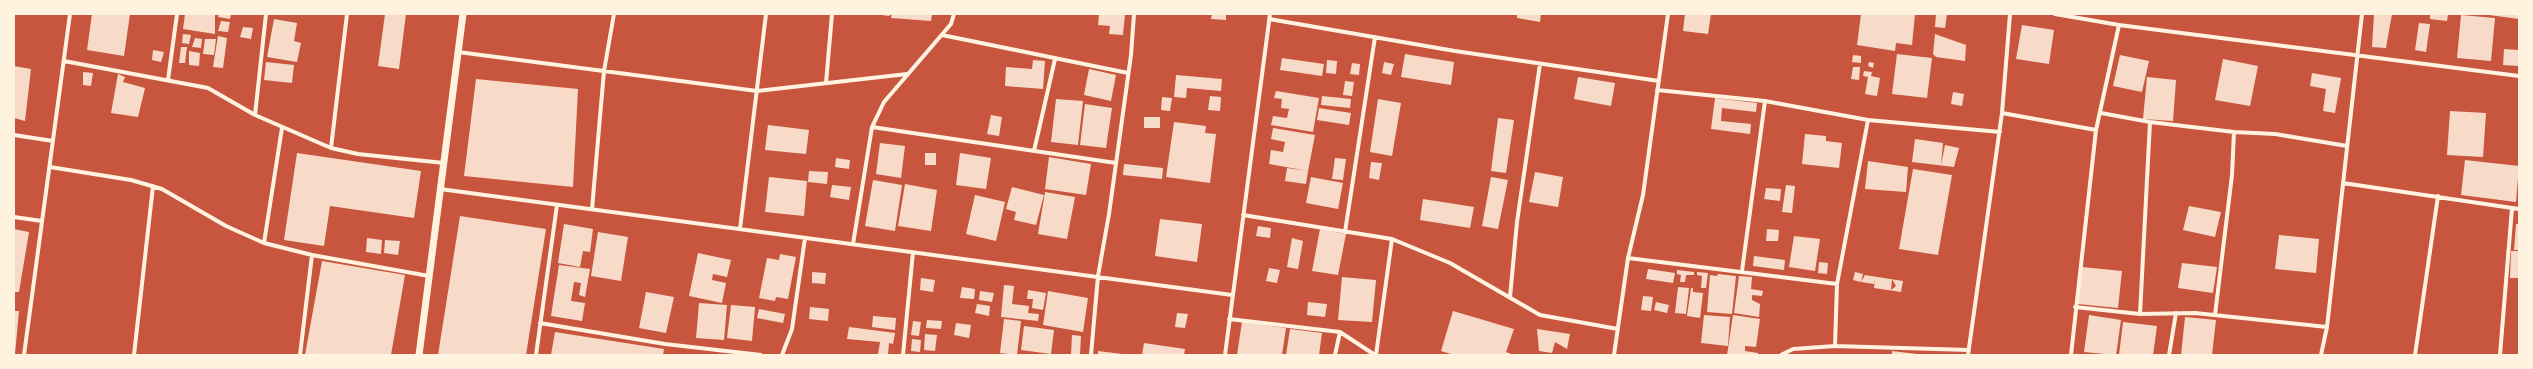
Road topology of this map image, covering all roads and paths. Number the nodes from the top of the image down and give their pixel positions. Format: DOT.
graph roads {
  1 [pos="70,14"];
  2 [pos="177,14"];
  3 [pos="266,14"];
  4 [pos="347,14"];
  5 [pos="463,14"];
  6 [pos="614,14"];
  7 [pos="766,14"];
  8 [pos="832,14"];
  9 [pos="954,14"];
  10 [pos="1134,14"];
  11 [pos="1270,14"];
  12 [pos="1668,14"];
  13 [pos="2010,14"];
  14 [pos="2055,14"];
  15 [pos="2362,14"];
  16 [pos="1269,19"];
  17 [pos="2119,25"];
  18 [pos="942,35"];
  19 [pos="1375,37"];
  20 [pos="458,52"];
  21 [pos="2357,54"];
  22 [pos="1055,59"];
  23 [pos="64,61"];
  24 [pos="1540,64"];
  25 [pos="604,71"];
  26 [pos="1128,73"];
  27 [pos="907,74"];
  28 [pos="2519,76"];
  29 [pos="168,80"];
  30 [pos="1658,81"];
  31 [pos="826,83"];
  32 [pos="1657,90"];
  33 [pos="757,91"];
  34 [pos="1764,101"];
  35 [pos="2002,113"];
  36 [pos="2101,113"];
  37 [pos="255,115"];
  38 [pos="1868,120"];
  39 [pos="2150,122"];
  40 [pos="872,127"];
  41 [pos="282,128"];
  42 [pos="2096,130"];
  43 [pos="2000,132"];
  44 [pos="2234,132"];
  45 [pos="14,135"];
  46 [pos="53,141"];
  47 [pos="2347,146"];
  48 [pos="331,148"];
  49 [pos="1034,151"];
  50 [pos="1116,162"];
  51 [pos="444,163"];
  52 [pos="50,167"];
  53 [pos="2343,183"];
  54 [pos="153,186"];
  55 [pos="440,189"];
  56 [pos="2438,196"];
  57 [pos="557,204"];
  58 [pos="2512,208"];
  59 [pos="592,209"];
  60 [pos="2519,209"];
  61 [pos="1243,215"];
  62 [pos="14,216"];
  63 [pos="42,222"];
  64 [pos="740,229"];
  65 [pos="1345,232"];
  66 [pos="805,238"];
  67 [pos="1392,239"];
  68 [pos="264,243"];
  69 [pos="853,244"];
  70 [pos="913,252"];
  71 [pos="312,255"];
  72 [pos="1628,258"];
  73 [pos="1742,271"];
  74 [pos="429,276"];
  75 [pos="1098,276"];
  76 [pos="1837,284"];
  77 [pos="1232,295"];
  78 [pos="1510,297"];
  79 [pos="2075,307"];
  80 [pos="2176,313"];
  81 [pos="2140,314"];
  82 [pos="2215,315"];
  83 [pos="1229,319"];
  84 [pos="540,323"];
  85 [pos="2327,327"];
  86 [pos="1618,329"];
  87 [pos="1340,332"];
  88 [pos="1835,346"];
  89 [pos="1969,350"];
  90 [pos="24,355"];
  91 [pos="134,355"];
  92 [pos="300,355"];
  93 [pos="419,355"];
  94 [pos="536,355"];
  95 [pos="760,355"];
  96 [pos="782,355"];
  97 [pos="903,355"];
  98 [pos="1091,355"];
  99 [pos="1224,355"];
  100 [pos="1335,355"];
  101 [pos="1375,355"];
  102 [pos="1614,355"];
  103 [pos="1781,355"];
  104 [pos="1968,355"];
  105 [pos="2071,355"];
  106 [pos="2168,355"];
  107 [pos="2321,355"];
  108 [pos="2416,355"];
  109 [pos="2500,355"];
  1 -- 23 [label="street"];
  2 -- 29 [label="street"];
  3 -- 37 [label="street"];
  4 -- 48 [label="street"];
  5 -- 20 [label="street"];
  6 -- 25 [label="street"];
  7 -- 33 [label="street"];
  8 -- 31 [label="street"];
  9 -- 18 [label="street"];
  10 -- 26 [label="street"];
  11 -- 16 [label="street"];
  12 -- 30 [label="street"];
  13 -- 35 [label="street"];
  14 -- 17 [label="street"];
  15 -- 21 [label="street"];
  16 -- 19 [label="street"];
  16 -- 61 [label="street"];
  17 -- 21 [label="street"];
  17 -- 36 [label="street"];
  18 -- 22 [label="street"];
  18 -- 27 [label="street"];
  19 -- 24 [label="street"];
  19 -- 65 [label="street"];
  20 -- 25 [label="street"];
  20 -- 51 [label="street"];
  21 -- 28 [label="street"];
  21 -- 47 [label="street"];
  22 -- 26 [label="street"];
  22 -- 49 [label="street"];
  23 -- 29 [label="street"];
  23 -- 46 [label="street"];
  24 -- 30 [label="street"];
  24 -- 78 [label="street"];
  25 -- 33 [label="street"];
  25 -- 59 [label="street"];
  26 -- 50 [label="street"];
  27 -- 31 [label="street"];
  27 -- 40 [label="street"];
  29 -- 37 [label="street"];
  30 -- 32 [label="street"];
  31 -- 33 [label="street"];
  32 -- 34 [label="street"];
  32 -- 72 [label="street"];
  33 -- 64 [label="street"];
  34 -- 38 [label="street"];
  34 -- 73 [label="street"];
  35 -- 42 [label="street"];
  35 -- 43 [label="street"];
  36 -- 39 [label="street"];
  36 -- 42 [label="street"];
  37 -- 41 [label="street"];
  38 -- 43 [label="street"];
  38 -- 76 [label="street"];
  39 -- 44 [label="street"];
  39 -- 81 [label="street"];
  40 -- 49 [label="street"];
  40 -- 69 [label="street"];
  41 -- 48 [label="street"];
  41 -- 68 [label="street"];
  42 -- 79 [label="street"];
  43 -- 89 [label="street"];
  44 -- 47 [label="street"];
  44 -- 82 [label="street"];
  45 -- 46 [label="street"];
  46 -- 52 [label="street"];
  47 -- 53 [label="street"];
  48 -- 51 [label="street"];
  49 -- 50 [label="street"];
  50 -- 75 [label="street"];
  51 -- 55 [label="street"];
  52 -- 54 [label="street"];
  52 -- 63 [label="street"];
  53 -- 56 [label="street"];
  53 -- 85 [label="street"];
  54 -- 68 [label="street"];
  54 -- 91 [label="street"];
  55 -- 57 [label="street"];
  55 -- 74 [label="street"];
  56 -- 58 [label="street"];
  56 -- 108 [label="street"];
  57 -- 59 [label="street"];
  57 -- 84 [label="street"];
  58 -- 60 [label="street"];
  58 -- 109 [label="street"];
  59 -- 64 [label="street"];
  61 -- 65 [label="street"];
  61 -- 77 [label="street"];
  62 -- 63 [label="street"];
  63 -- 90 [label="street"];
  64 -- 66 [label="street"];
  65 -- 67 [label="street"];
  66 -- 69 [label="street"];
  66 -- 96 [label="street"];
  67 -- 78 [label="street"];
  67 -- 101 [label="street"];
  68 -- 71 [label="street"];
  69 -- 70 [label="street"];
  70 -- 75 [label="street"];
  70 -- 97 [label="street"];
  71 -- 74 [label="street"];
  71 -- 92 [label="street"];
  72 -- 73 [label="street"];
  72 -- 86 [label="street"];
  73 -- 76 [label="street"];
  74 -- 93 [label="street"];
  75 -- 77 [label="street"];
  75 -- 98 [label="street"];
  76 -- 88 [label="street"];
  77 -- 83 [label="street"];
  78 -- 86 [label="street"];
  79 -- 81 [label="street"];
  79 -- 105 [label="street"];
  80 -- 81 [label="street"];
  80 -- 82 [label="street"];
  80 -- 106 [label="street"];
  82 -- 85 [label="street"];
  83 -- 87 [label="street"];
  83 -- 99 [label="street"];
  84 -- 94 [label="street"];
  84 -- 95 [label="street"];
  85 -- 107 [label="street"];
  86 -- 102 [label="street"];
  87 -- 100 [label="street"];
  87 -- 101 [label="street"];
  88 -- 89 [label="street"];
  88 -- 103 [label="street"];
  89 -- 104 [label="street"];
}
